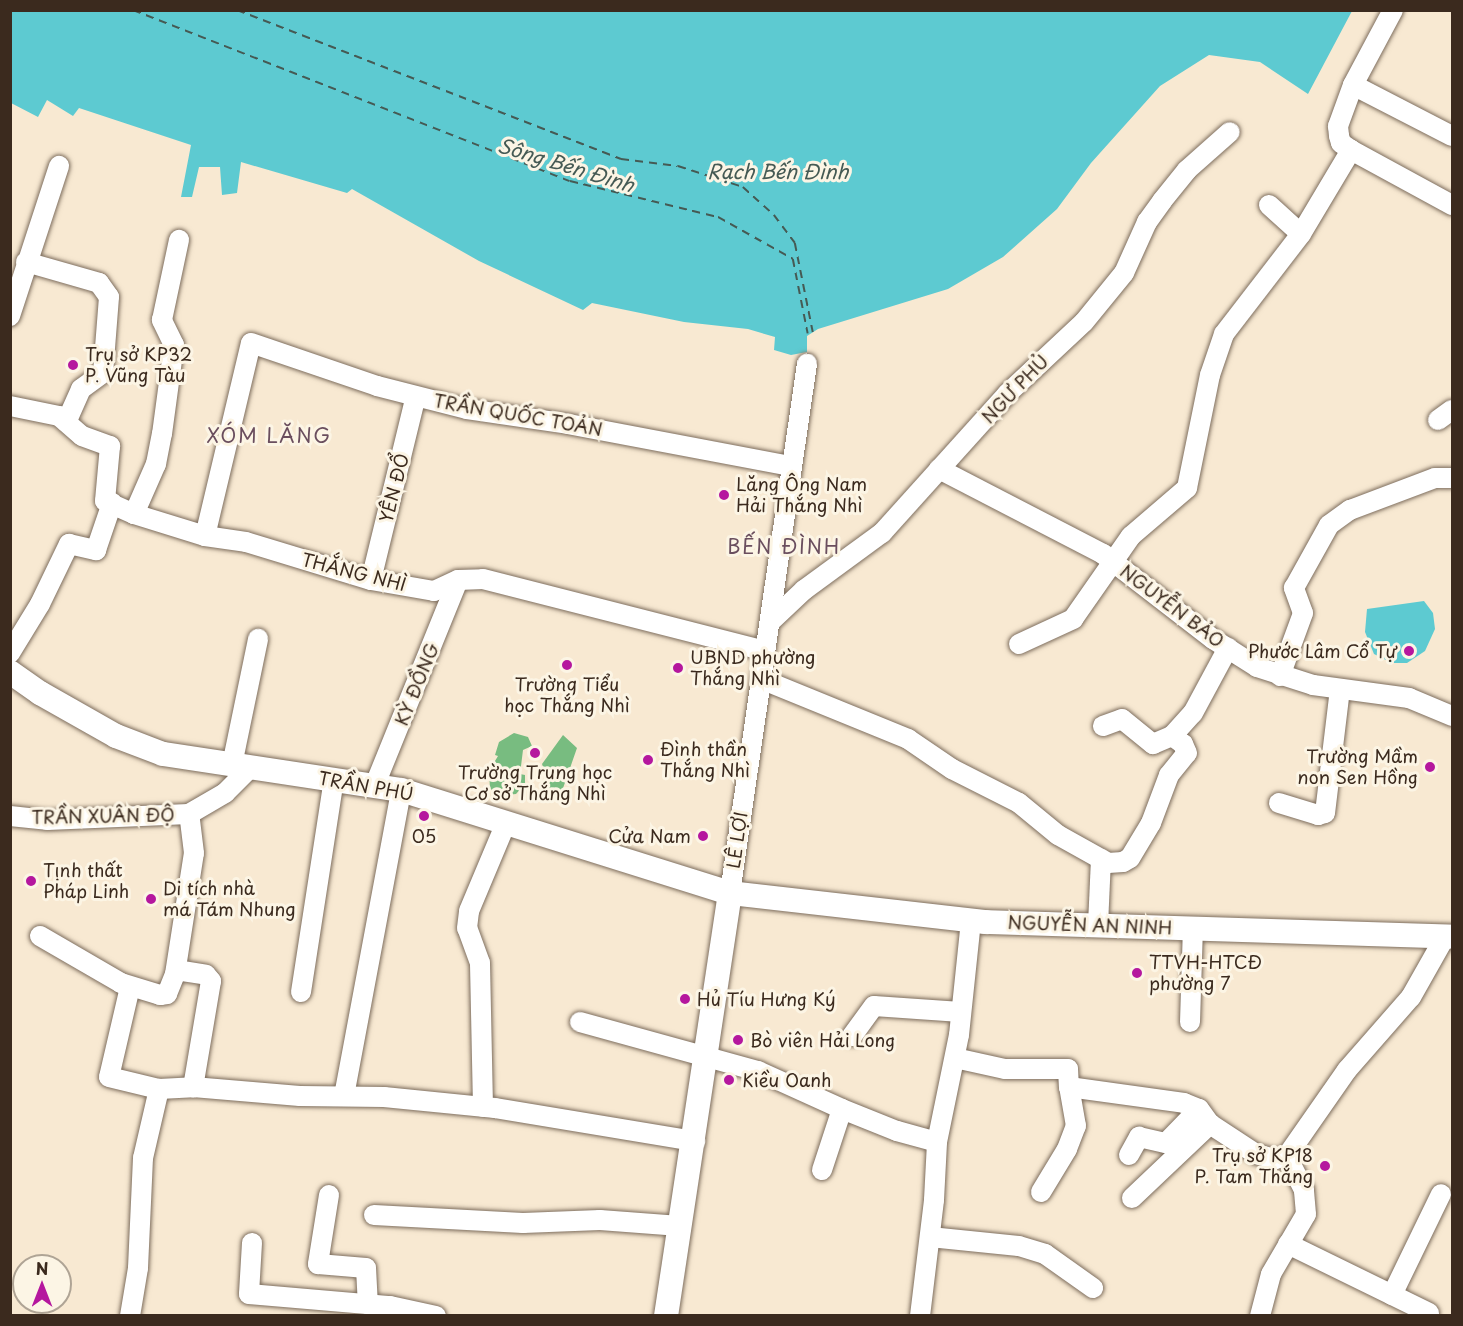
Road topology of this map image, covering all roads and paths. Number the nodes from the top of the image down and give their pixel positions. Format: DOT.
graph roads {
  1 [pos="1393,10"];
  2 [pos="1353,85"];
  3 [pos="1230,132"];
  4 [pos="1452,136"];
  5 [pos="1351,150"];
  6 [pos="59,166"];
  7 [pos="1269,205"];
  8 [pos="1452,205"];
  9 [pos="1301,234"];
  10 [pos="179,240"];
  11 [pos="26,262"];
  12 [pos="10,316"];
  13 [pos="807,364"];
  14 [pos="416,396"];
  15 [pos="10,406"];
  16 [pos="66,422"];
  17 [pos="791,466"];
  18 [pos="939,469"];
  19 [pos="1452,478"];
  20 [pos="112,503"];
  21 [pos="134,514"];
  22 [pos="205,536"];
  23 [pos="1112,560"];
  24 [pos="371,580"];
  25 [pos="458,580"];
  26 [pos="770,622"];
  27 [pos="258,639"];
  28 [pos="1019,644"];
  29 [pos="1228,648"];
  30 [pos="765,651"];
  31 [pos="10,652"];
  32 [pos="10,672"];
  33 [pos="1280,676"];
  34 [pos="761,679"];
  35 [pos="1340,689"];
  36 [pos="1452,716"];
  37 [pos="1103,726"];
  38 [pos="1172,736"];
  39 [pos="241,766"];
  40 [pos="334,780"];
  41 [pos="374,787"];
  42 [pos="401,790"];
  43 [pos="1279,803"];
  44 [pos="189,814"];
  45 [pos="10,816"];
  46 [pos="506,823"];
  47 [pos="1101,859"];
  48 [pos="730,894"];
  49 [pos="970,920"];
  50 [pos="1098,926"];
  51 [pos="1193,929"];
  52 [pos="40,936"];
  53 [pos="1449,937"];
  54 [pos="176,970"];
  55 [pos="130,987"];
  56 [pos="301,992"];
  57 [pos="961,1012"];
  58 [pos="580,1022"];
  59 [pos="1190,1022"];
  60 [pos="852,1036"];
  61 [pos="706,1053"];
  62 [pos="955,1058"];
  63 [pos="193,1086"];
  64 [pos="1069,1087"];
  65 [pos="159,1089"];
  66 [pos="344,1096"];
  67 [pos="483,1107"];
  68 [pos="842,1109"];
  69 [pos="1205,1116"];
  70 [pos="695,1141"];
  71 [pos="937,1142"];
  72 [pos="1129,1155"];
  73 [pos="1287,1156"];
  74 [pos="822,1170"];
  75 [pos="1041,1192"];
  76 [pos="1441,1194"];
  77 [pos="329,1195"];
  78 [pos="1132,1198"];
  79 [pos="374,1215"];
  80 [pos="680,1226"];
  81 [pos="930,1237"];
  82 [pos="252,1243"];
  83 [pos="1288,1244"];
  84 [pos="1093,1288"];
  85 [pos="1392,1295"];
  86 [pos="368,1304"];
  87 [pos="1430,1313"];
  88 [pos="130,1316"];
  89 [pos="436,1316"];
  90 [pos="666,1316"];
  91 [pos="920,1316"];
  92 [pos="1260,1316"];
  1 -- 2 [label="street"];
  2 -- 4 [label="street"];
  2 -- 5 [label="street"];
  3 -- 18 [label="street, NGƯ PHỦ"];
  5 -- 8 [label="street"];
  5 -- 9 [label="street"];
  6 -- 11 [label="street"];
  7 -- 9 [label="street"];
  9 -- 23 [label="street"];
  10 -- 21 [label="street"];
  11 -- 12 [label="street"];
  11 -- 16 [label="street"];
  13 -- 17 [label="street, LÊ LỢI"];
  14 -- 17 [label="street, TRẦN QUỐC TOẢN"];
  14 -- 22 [label="street, TRẦN QUỐC TOẢN"];
  14 -- 24 [label="street, YÊN ĐỔ"];
  15 -- 16 [label="street"];
  16 -- 20 [label="street"];
  17 -- 26 [label="street, LÊ LỢI"];
  18 -- 23 [label="street, NGUYỄN BẢO"];
  18 -- 26 [label="street, NGƯ PHỦ"];
  19 -- 33 [label="street"];
  20 -- 21 [label="street, THẮNG NHÌ"];
  20 -- 31 [label="street"];
  21 -- 22 [label="street, THẮNG NHÌ"];
  22 -- 24 [label="street, THẮNG NHÌ"];
  23 -- 28 [label="street"];
  23 -- 29 [label="street, NGUYỄN BẢO"];
  24 -- 25 [label="street, THẮNG NHÌ"];
  25 -- 30 [label="street, THẮNG NHÌ"];
  25 -- 41 [label="street, KỲ ĐỒNG"];
  26 -- 30 [label="street, LÊ LỢI"];
  27 -- 39 [label="street"];
  29 -- 33 [label="street, NGUYỄN BẢO"];
  29 -- 38 [label="street"];
  30 -- 34 [label="street, LÊ LỢI"];
  32 -- 39 [label="main road, TRẦN PHÚ"];
  33 -- 35 [label="street, NGUYỄN BẢO"];
  34 -- 47 [label="street"];
  34 -- 48 [label="street, LÊ LỢI"];
  35 -- 36 [label="street, NGUYỄN BẢO"];
  35 -- 43 [label="street"];
  37 -- 38 [label="street"];
  38 -- 47 [label="street"];
  39 -- 40 [label="main road, TRẦN PHÚ"];
  39 -- 44 [label="street, TRẦN XUÂN ĐỘ"];
  40 -- 41 [label="main road, TRẦN PHÚ"];
  40 -- 56 [label="street"];
  41 -- 42 [label="main road, TRẦN PHÚ"];
  42 -- 46 [label="main road, TRẦN PHÚ"];
  42 -- 66 [label="street"];
  44 -- 45 [label="street, TRẦN XUÂN ĐỘ"];
  44 -- 54 [label="street"];
  46 -- 48 [label="main road, TRẦN PHÚ"];
  46 -- 67 [label="street"];
  47 -- 50 [label="street"];
  48 -- 49 [label="main road, NGUYỄN AN NINH"];
  48 -- 61 [label="main road, LÊ LỢI"];
  49 -- 50 [label="main road, NGUYỄN AN NINH"];
  49 -- 57 [label="street"];
  50 -- 51 [label="main road, NGUYỄN AN NINH"];
  51 -- 53 [label="main road, NGUYỄN AN NINH"];
  51 -- 59 [label="street"];
  52 -- 55 [label="street"];
  53 -- 73 [label="street"];
  54 -- 55 [label="street"];
  54 -- 63 [label="street"];
  55 -- 65 [label="street"];
  57 -- 60 [label="street"];
  57 -- 62 [label="street"];
  58 -- 61 [label="street"];
  61 -- 68 [label="street"];
  61 -- 70 [label="main road, LÊ LỢI"];
  62 -- 64 [label="street"];
  62 -- 71 [label="street"];
  63 -- 65 [label="street"];
  63 -- 66 [label="street"];
  64 -- 69 [label="street"];
  64 -- 75 [label="street"];
  65 -- 88 [label="street"];
  66 -- 67 [label="street"];
  67 -- 70 [label="street"];
  68 -- 71 [label="street"];
  68 -- 74 [label="street"];
  69 -- 72 [label="street"];
  69 -- 73 [label="street"];
  69 -- 78 [label="street"];
  70 -- 80 [label="main road, LÊ LỢI"];
  71 -- 81 [label="street"];
  73 -- 83 [label="street"];
  76 -- 85 [label="street"];
  77 -- 86 [label="street"];
  79 -- 80 [label="street"];
  80 -- 90 [label="main road, LÊ LỢI"];
  81 -- 84 [label="street"];
  81 -- 91 [label="street"];
  82 -- 86 [label="street"];
  83 -- 85 [label="street"];
  83 -- 92 [label="street"];
  85 -- 87 [label="street"];
  86 -- 89 [label="street"];
}
